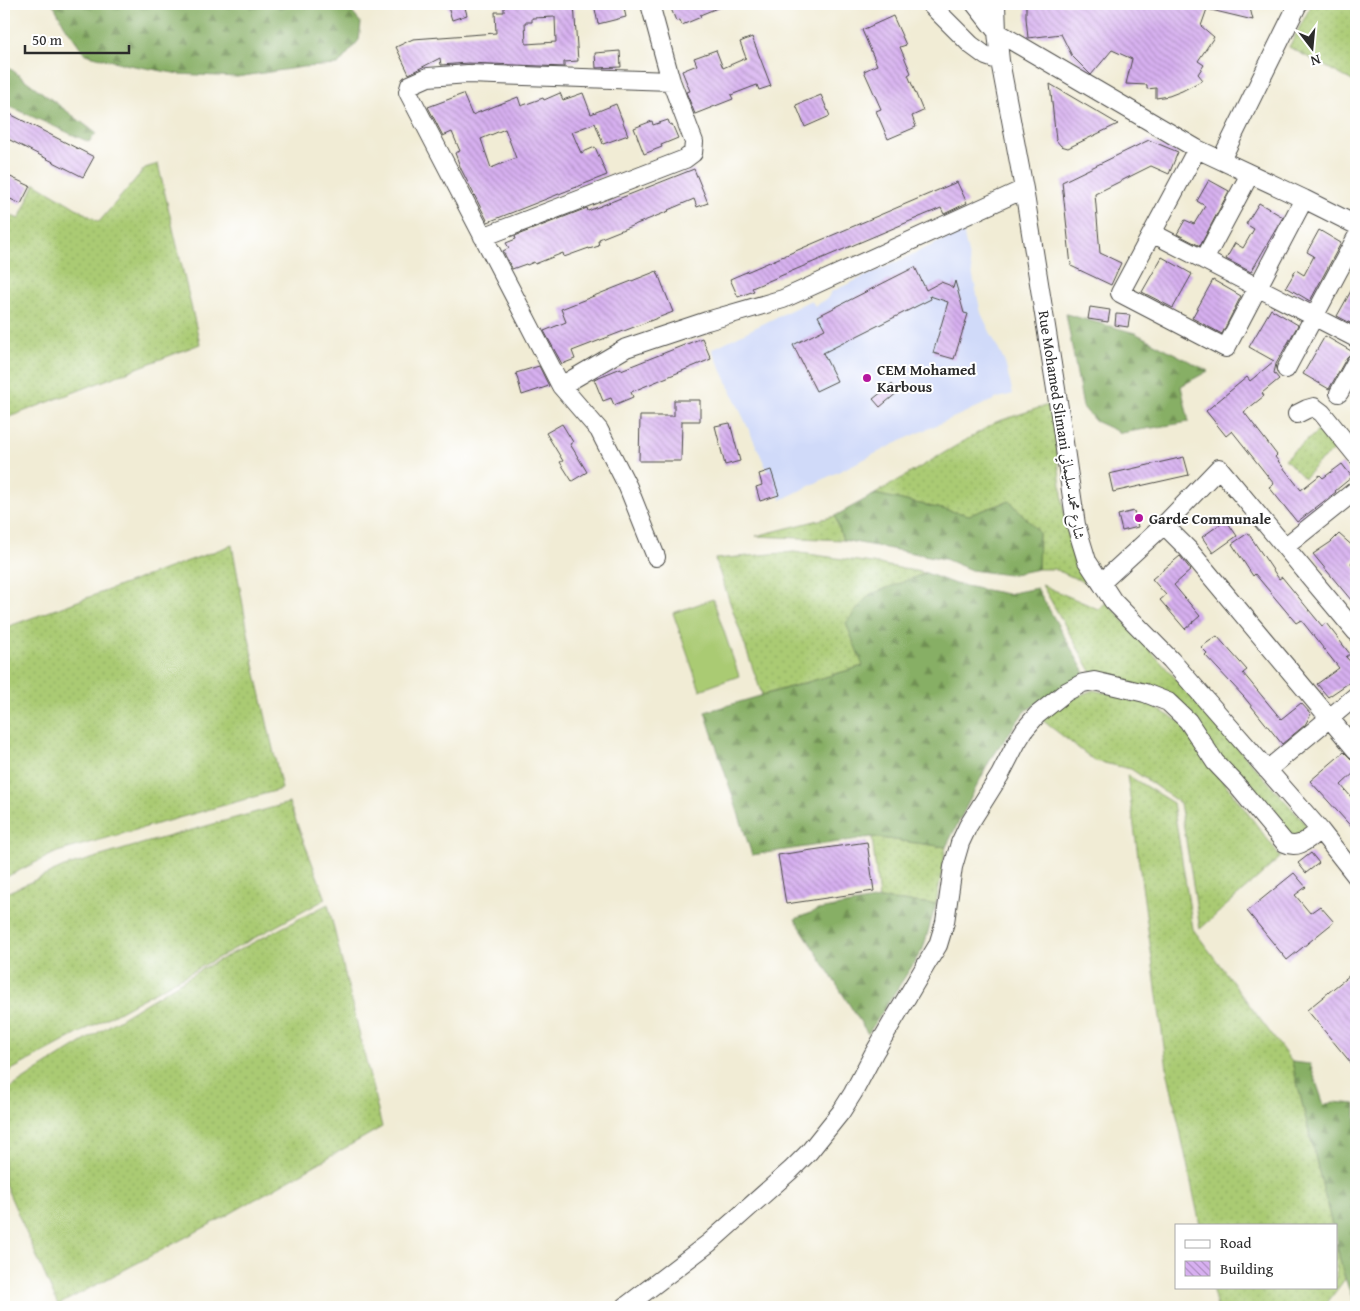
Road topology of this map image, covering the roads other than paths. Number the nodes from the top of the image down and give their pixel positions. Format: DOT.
graph roads {
  1 [pos="650,4"];
  2 [pos="930,4"];
  3 [pos="975,4"];
  4 [pos="996,4"];
  5 [pos="1298,4"];
  6 [pos="997,32"];
  7 [pos="1000,61"];
  8 [pos="671,81"];
  9 [pos="1197,148"];
  10 [pos="1221,160"];
  11 [pos="1250,174"];
  12 [pos="1024,189"];
  13 [pos="1304,199"];
  14 [pos="1356,225"];
  15 [pos="1152,233"];
  16 [pos="483,237"];
  17 [pos="1356,238"];
  18 [pos="1204,260"];
  19 [pos="1258,287"];
  20 [pos="1314,316"];
  21 [pos="1356,338"];
  22 [pos="1356,362"];
  23 [pos="1286,369"];
  24 [pos="561,386"];
  25 [pos="1339,392"];
  26 [pos="1297,414"];
  27 [pos="1356,454"];
  28 [pos="1356,490"];
  29 [pos="1164,525"];
  30 [pos="1286,546"];
  31 [pos="656,556"];
  32 [pos="1101,583"];
  33 [pos="1356,632"];
  34 [pos="1356,696"];
  35 [pos="1330,718"];
  36 [pos="1356,750"];
  37 [pos="1267,770"];
  38 [pos="1320,830"];
  39 [pos="1356,876"];
  40 [pos="625,1307"];
  1 -- 8 [label="street"];
  2 -- 7 [label="street"];
  3 -- 6 [label="street"];
  4 -- 6 [label="street, Rue Mohamed Slimani شارع محمد سليماني"];
  5 -- 10 [label="street"];
  6 -- 7 [label="street, Rue Mohamed Slimani شارع محمد سليماني"];
  6 -- 9 [label="street"];
  7 -- 12 [label="street, Rue Mohamed Slimani شارع محمد سليماني"];
  8 -- 16 [label="street"];
  8 -- 16 [label="street"];
  9 -- 10 [label="street"];
  9 -- 15 [label="street"];
  10 -- 11 [label="street"];
  11 -- 13 [label="street"];
  11 -- 18 [label="street"];
  12 -- 24 [label="street"];
  12 -- 32 [label="street, Rue Mohamed Slimani شارع محمد سليماني"];
  13 -- 14 [label="street"];
  13 -- 19 [label="street"];
  15 -- 18 [label="street"];
  15 -- 19 [label="street"];
  16 -- 24 [label="street"];
  17 -- 20 [label="street"];
  18 -- 19 [label="street"];
  19 -- 20 [label="street"];
  20 -- 21 [label="street"];
  20 -- 23 [label="street"];
  22 -- 25 [label="street"];
  24 -- 31 [label="street"];
  26 -- 27 [label="street"];
  28 -- 30 [label="street"];
  29 -- 30 [label="street"];
  29 -- 32 [label="street"];
  29 -- 35 [label="street"];
  30 -- 33 [label="street"];
  32 -- 37 [label="street, Rue Mohamed Slimani شارع محمد سليماني"];
  34 -- 35 [label="street"];
  35 -- 36 [label="street"];
  35 -- 37 [label="street"];
  37 -- 38 [label="street, Rue Mohamed Slimani شارع محمد سليماني"];
  38 -- 39 [label="street, Rue Mohamed Slimani شارع محمد سليماني"];
  38 -- 40 [label="street"];
}
